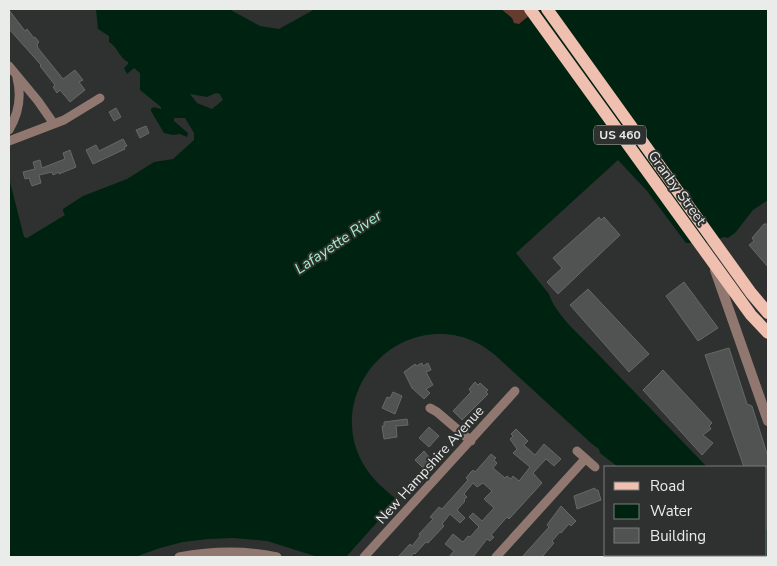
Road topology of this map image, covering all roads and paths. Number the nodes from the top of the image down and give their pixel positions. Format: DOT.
graph roads {
  1 [pos="530,9"];
  2 [pos="547,9"];
  3 [pos="9,66"];
  4 [pos="16,77"];
  5 [pos="100,98"];
  6 [pos="54,124"];
  7 [pos="9,130"];
  8 [pos="9,141"];
  9 [pos="717,256"];
  10 [pos="768,313"];
  11 [pos="768,333"];
  12 [pos="515,391"];
  13 [pos="430,408"];
  14 [pos="768,421"];
  15 [pos="471,441"];
  16 [pos="577,451"];
  17 [pos="585,459"];
  18 [pos="595,468"];
  19 [pos="179,557"];
  20 [pos="277,557"];
  21 [pos="364,557"];
  22 [pos="496,557"];
  1 -- 9 [label="main road, Granby Street / US 460"];
  2 -- 9 [label="main road, Granby Street / US 460"];
  3 -- 4 [label="street"];
  4 -- 6 [label="street"];
  4 -- 7 [label="street"];
  5 -- 6 [label="street"];
  6 -- 8 [label="street"];
  9 -- 10 [label="main road, Granby Street / US 460"];
  9 -- 11 [label="main road, Granby Street / US 460"];
  9 -- 14 [label="street"];
  12 -- 15 [label="street, New Hampshire Avenue"];
  13 -- 15 [label="street"];
  15 -- 21 [label="street, New Hampshire Avenue"];
  16 -- 17 [label="street"];
  17 -- 18 [label="street"];
  17 -- 22 [label="street"];
  19 -- 20 [label="street"];
}
